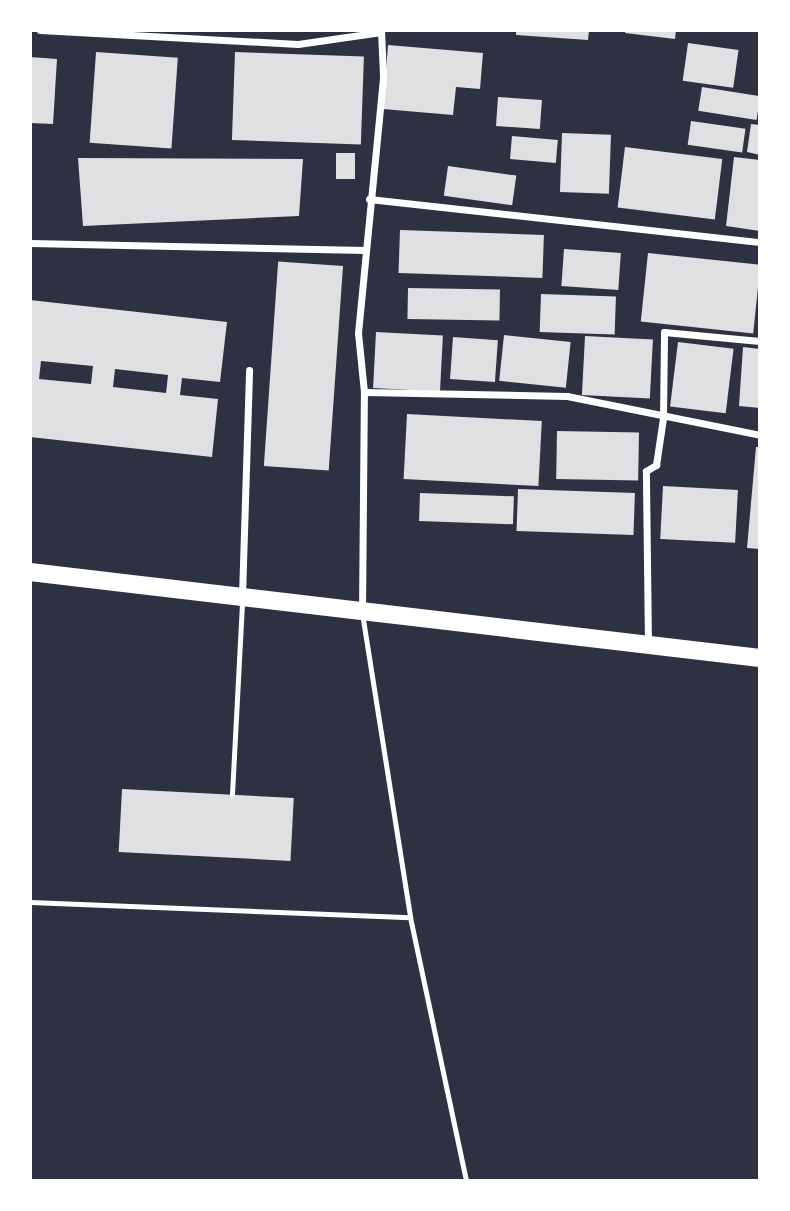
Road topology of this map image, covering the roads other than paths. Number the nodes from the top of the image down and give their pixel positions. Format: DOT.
graph roads {
  1 [pos="40,30"];
  2 [pos="381,31"];
  3 [pos="369,199"];
  4 [pos="760,242"];
  5 [pos="30,243"];
  6 [pos="365,250"];
  7 [pos="760,341"];
  8 [pos="249,370"];
  9 [pos="364,392"];
  10 [pos="663,418"];
  11 [pos="760,435"];
  12 [pos="30,572"];
  13 [pos="242,597"];
  14 [pos="362,612"];
  15 [pos="648,646"];
  16 [pos="760,658"];
  17 [pos="232,794"];
  18 [pos="30,902"];
  19 [pos="410,917"];
  20 [pos="466,1181"];
  1 -- 2 [label="street"];
  2 -- 3 [label="street"];
  3 -- 4 [label="street"];
  3 -- 6 [label="street"];
  5 -- 6 [label="street"];
  6 -- 9 [label="street"];
  7 -- 10 [label="street"];
  8 -- 13 [label="street"];
  9 -- 10 [label="street"];
  9 -- 14 [label="street"];
  10 -- 11 [label="street"];
  10 -- 15 [label="street"];
  12 -- 13 [label="main road"];
  13 -- 14 [label="main road"];
  13 -- 17 [label="lane"];
  14 -- 15 [label="main road"];
  14 -- 19 [label="lane"];
  15 -- 16 [label="main road"];
  18 -- 19 [label="lane"];
  19 -- 20 [label="lane"];
}
